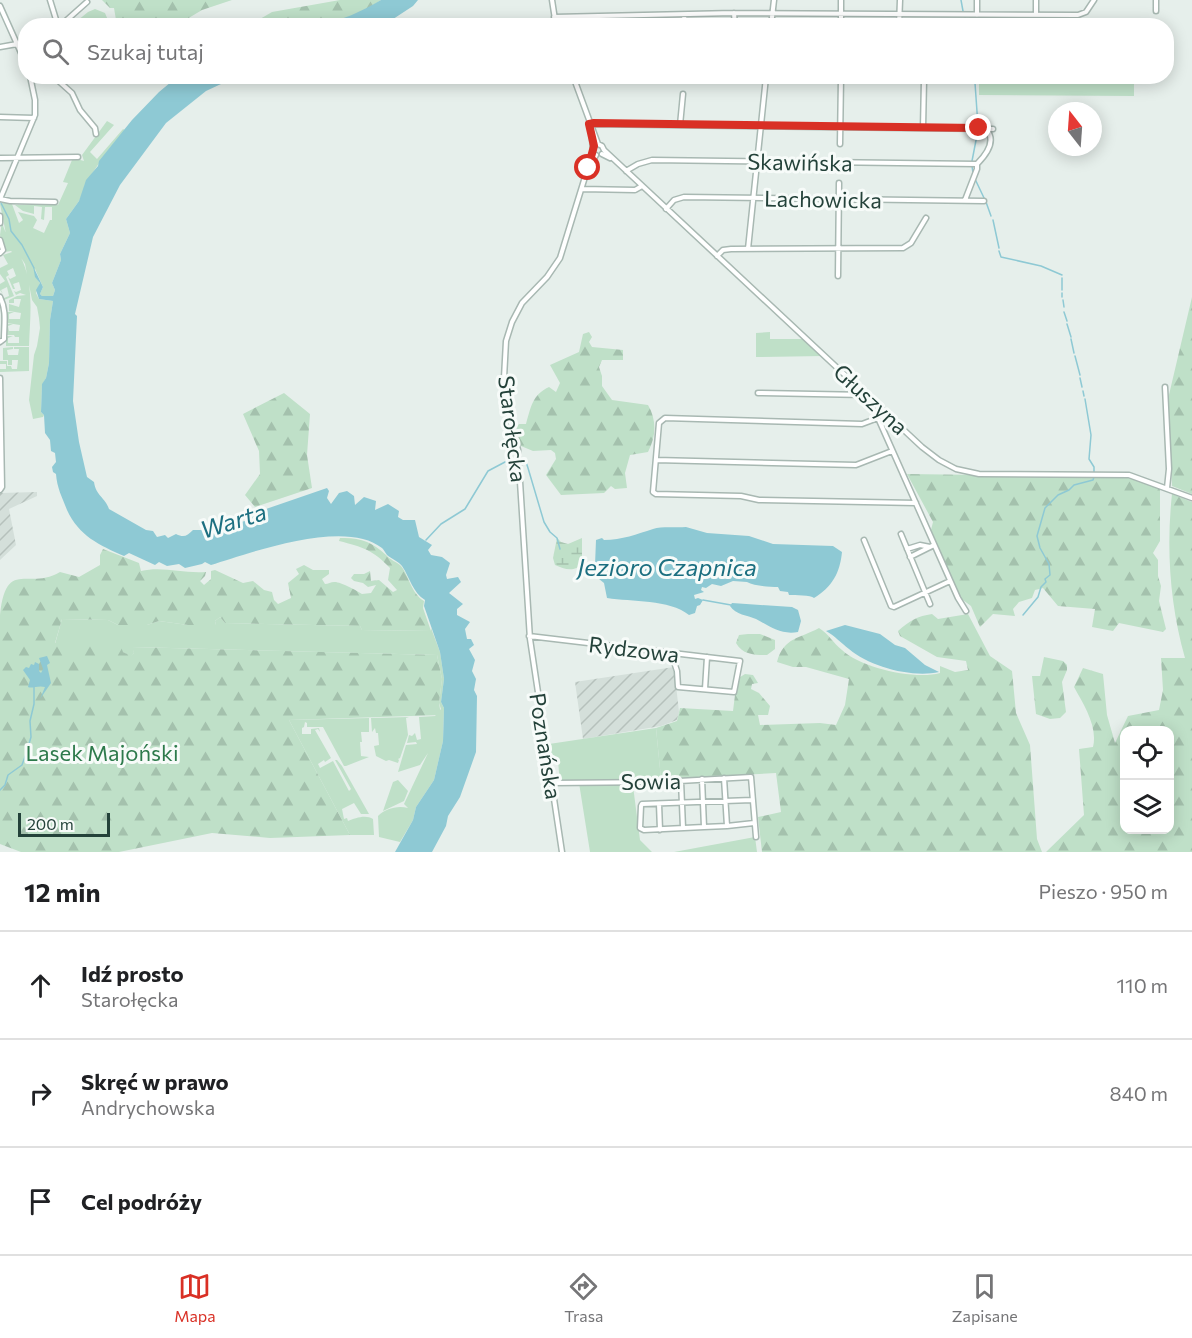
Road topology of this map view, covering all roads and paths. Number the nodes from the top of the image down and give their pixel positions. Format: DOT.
graph roads {
  1 [pos="50,0"];
  2 [pos="552,0"];
  3 [pos="774,0"];
  4 [pos="841,0"];
  5 [pos="900,0"];
  6 [pos="977,0"];
  7 [pos="1036,0"];
  8 [pos="1094,0"];
  9 [pos="1156,0"];
  10 [pos="87,2"];
  11 [pos="0,6"];
  12 [pos="1156,11"];
  13 [pos="734,13"];
  14 [pos="772,14"];
  15 [pos="841,14"];
  16 [pos="900,14"];
  17 [pos="684,15"];
  18 [pos="977,15"];
  19 [pos="1036,15"];
  20 [pos="554,17"];
  21 [pos="56,18"];
  22 [pos="67,18"];
  23 [pos="734,18"];
  24 [pos="772,18"];
  25 [pos="841,18"];
  26 [pos="900,18"];
  27 [pos="18,39"];
  28 [pos="18,44"];
  29 [pos="0,47"];
  30 [pos="31,84"];
  31 [pos="62,84"];
  32 [pos="575,84"];
  33 [pos="765,84"];
  34 [pos="841,84"];
  35 [pos="924,84"];
  36 [pos="683,94"];
  37 [pos="0,117"];
  38 [pos="34,118"];
  39 [pos="589,124"];
  40 [pos="680,125"];
  41 [pos="761,126"];
  42 [pos="840,127"];
  43 [pos="923,128"];
  44 [pos="986,129"];
  45 [pos="993,129"];
  46 [pos="96,134"];
  47 [pos="840,144"];
  48 [pos="598,150"];
  49 [pos="78,157"];
  50 [pos="0,158"];
  51 [pos="16,158"];
  52 [pos="757,162"];
  53 [pos="976,164"];
  54 [pos="626,171"];
  55 [pos="839,183"];
  56 [pos="642,186"];
  57 [pos="582,189"];
  58 [pos="753,198"];
  59 [pos="0,199"];
  60 [pos="839,199"];
  61 [pos="964,201"];
  62 [pos="984,201"];
  63 [pos="56,202"];
  64 [pos="666,209"];
  65 [pos="0,216"];
  66 [pos="926,218"];
  67 [pos="0,223"];
  68 [pos="0,240"];
  69 [pos="748,249"];
  70 [pos="838,250"];
  71 [pos="0,253"];
  72 [pos="717,256"];
  73 [pos="838,276"];
  74 [pos="0,297"];
  75 [pos="0,342"];
  76 [pos="0,378"];
  77 [pos="1165,387"];
  78 [pos="759,393"];
  79 [pos="866,395"];
  80 [pos="884,412"];
  81 [pos="878,418"];
  82 [pos="892,451"];
  83 [pos="656,460"];
  84 [pos="1167,488"];
  85 [pos="1,489"];
  86 [pos="1192,498"];
  87 [pos="916,503"];
  88 [pos="901,534"];
  89 [pos="864,540"];
  90 [pos="932,546"];
  91 [pos="907,549"];
  92 [pos="910,557"];
  93 [pos="950,581"];
  94 [pos="925,592"];
  95 [pos="930,604"];
  96 [pos="966,611"];
  97 [pos="530,638"];
  98 [pos="672,655"];
  99 [pos="707,659"];
  100 [pos="705,689"];
  101 [pos="724,778"];
  102 [pos="702,779"];
  103 [pos="681,780"];
  104 [pos="552,783"];
  105 [pos="752,800"];
  106 [pos="725,802"];
  107 [pos="682,803"];
  108 [pos="703,803"];
  109 [pos="659,804"];
  110 [pos="754,823"];
  111 [pos="727,826"];
  112 [pos="704,827"];
  113 [pos="683,828"];
  114 [pos="660,830"];
  115 [pos="756,837"];
  116 [pos="562,852"];
  1 -- 21 [label="street"];
  2 -- 20 [label="street"];
  3 -- 14 [label="street"];
  4 -- 15 [label="street"];
  5 -- 16 [label="street"];
  6 -- 18 [label="street"];
  7 -- 19 [label="street"];
  8 -- 19 [label="street"];
  9 -- 12 [label="street"];
  10 -- 22 [label="street"];
  11 -- 27 [label="street"];
  13 -- 14 [label="street"];
  13 -- 17 [label="street"];
  13 -- 23 [label="street"];
  14 -- 15 [label="street"];
  14 -- 24 [label="street"];
  15 -- 16 [label="street"];
  15 -- 25 [label="street"];
  16 -- 18 [label="street"];
  16 -- 26 [label="street"];
  17 -- 20 [label="street"];
  18 -- 19 [label="street"];
  28 -- 29 [label="street"];
  30 -- 38 [label="street"];
  31 -- 46 [label="street"];
  32 -- 39 [label="street, Starołęcka"];
  33 -- 41 [label="street"];
  34 -- 42 [label="street"];
  35 -- 43 [label="street"];
  36 -- 40 [label="street"];
  37 -- 38 [label="street"];
  38 -- 51 [label="street"];
  39 -- 40 [label="street"];
  39 -- 48 [label="street, Starołęcka"];
  40 -- 41 [label="street"];
  41 -- 42 [label="street"];
  41 -- 52 [label="street"];
  42 -- 43 [label="street"];
  42 -- 47 [label="street"];
  43 -- 44 [label="street"];
  44 -- 45 [label="street"];
  44 -- 53 [label="street"];
  48 -- 54 [label="street, Głuszyna"];
  48 -- 57 [label="street, Starołęcka"];
  49 -- 51 [label="street"];
  50 -- 51 [label="street"];
  51 -- 59 [label="street"];
  52 -- 53 [label="street, Skawińska"];
  52 -- 54 [label="street, Skawińska"];
  52 -- 58 [label="street"];
  53 -- 61 [label="street"];
  54 -- 56 [label="street, Głuszyna"];
  55 -- 60 [label="street"];
  56 -- 57 [label="street"];
  56 -- 64 [label="street, Głuszyna"];
  57 -- 97 [label="street, Starołęcka"];
  58 -- 60 [label="street, Lachowicka"];
  58 -- 64 [label="street, Lachowicka"];
  58 -- 69 [label="street"];
  59 -- 63 [label="street"];
  60 -- 61 [label="street, Lachowicka"];
  60 -- 70 [label="street"];
  61 -- 62 [label="street, Lachowicka"];
  64 -- 72 [label="street, Głuszyna"];
  65 -- 67 [label="street"];
  66 -- 70 [label="street"];
  68 -- 71 [label="street"];
  69 -- 70 [label="street"];
  69 -- 72 [label="street"];
  70 -- 73 [label="street"];
  72 -- 79 [label="street, Głuszyna"];
  74 -- 75 [label="street"];
  76 -- 85 [label="street"];
  77 -- 84 [label="street"];
  78 -- 79 [label="street"];
  79 -- 80 [label="street, Głuszyna"];
  80 -- 81 [label="street"];
  80 -- 84 [label="street, Głuszyna"];
  81 -- 82 [label="street"];
  81 -- 83 [label="street"];
  82 -- 83 [label="street"];
  82 -- 87 [label="street"];
  83 -- 87 [label="street"];
  84 -- 86 [label="street, Głuszyna"];
  87 -- 90 [label="street"];
  88 -- 91 [label="street"];
  89 -- 94 [label="street"];
  90 -- 91 [label="street"];
  90 -- 92 [label="street"];
  90 -- 93 [label="street"];
  91 -- 92 [label="street"];
  92 -- 94 [label="street"];
  93 -- 94 [label="street"];
  93 -- 96 [label="street"];
  94 -- 95 [label="street"];
  97 -- 98 [label="street, Rydzowa"];
  97 -- 104 [label="street, Poznańska"];
  98 -- 99 [label="street, Rydzowa"];
  98 -- 100 [label="street"];
  99 -- 100 [label="street"];
  99 -- 100 [label="street, Rydzowa"];
  101 -- 102 [label="street, Sowia"];
  101 -- 105 [label="street, Sowia"];
  101 -- 106 [label="street"];
  102 -- 103 [label="street, Sowia"];
  102 -- 108 [label="street"];
  103 -- 104 [label="street, Sowia"];
  103 -- 107 [label="street"];
  104 -- 116 [label="street, Poznańska"];
  105 -- 106 [label="street"];
  105 -- 110 [label="street"];
  106 -- 108 [label="street"];
  106 -- 111 [label="street"];
  107 -- 108 [label="street"];
  107 -- 109 [label="street"];
  107 -- 113 [label="street"];
  108 -- 112 [label="street"];
  109 -- 114 [label="street"];
  109 -- 114 [label="street"];
  110 -- 111 [label="street"];
  110 -- 115 [label="street"];
  111 -- 112 [label="street"];
  112 -- 113 [label="street"];
  113 -- 114 [label="street"];
}
